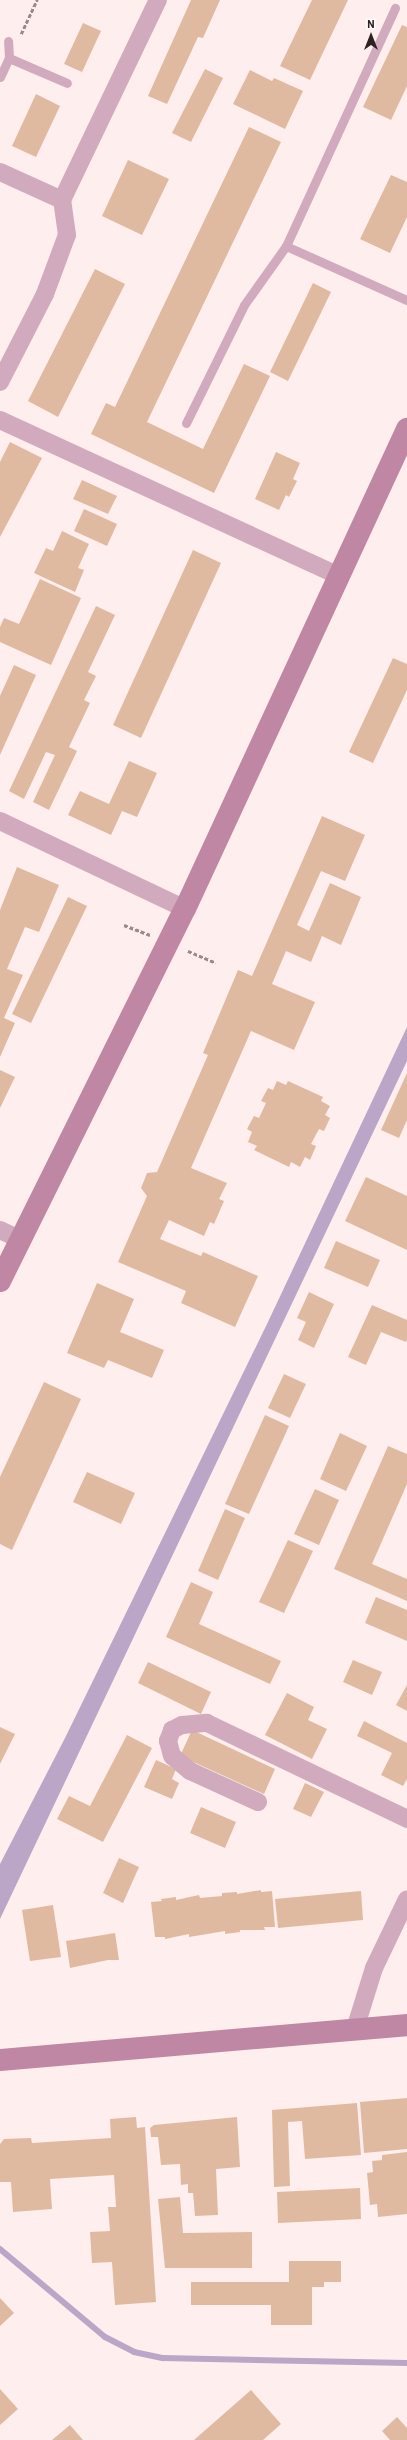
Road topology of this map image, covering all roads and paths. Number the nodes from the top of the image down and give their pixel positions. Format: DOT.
graph roads {
  1 [pos="37,0"];
  2 [pos="158,0"];
  3 [pos="395,8"];
  4 [pos="8,41"];
  5 [pos="9,58"];
  6 [pos="0,77"];
  7 [pos="67,83"];
  8 [pos="0,172"];
  9 [pos="62,200"];
  10 [pos="286,246"];
  11 [pos="407,300"];
  12 [pos="0,382"];
  13 [pos="0,420"];
  14 [pos="186,423"];
  15 [pos="407,429"];
  16 [pos="339,576"];
  17 [pos="0,821"];
  18 [pos="185,909"];
  19 [pos="0,1230"];
  20 [pos="19,1239"];
  21 [pos="0,1281"];
  22 [pos="258,1802"];
  23 [pos="407,1819"];
  24 [pos="407,1899"];
  25 [pos="407,2025"];
  26 [pos="355,2029"];
  27 [pos="0,2060"];
  1 -- 4 [label="path"];
  2 -- 9 [label="street"];
  3 -- 10 [label="lane"];
  4 -- 5 [label="lane"];
  5 -- 6 [label="lane"];
  5 -- 7 [label="lane"];
  8 -- 9 [label="street"];
  9 -- 12 [label="street"];
  10 -- 11 [label="lane"];
  10 -- 14 [label="lane"];
  13 -- 16 [label="street"];
  15 -- 16 [label="street"];
  16 -- 18 [label="street"];
  17 -- 18 [label="street"];
  18 -- 20 [label="street"];
  19 -- 20 [label="street"];
  20 -- 21 [label="street"];
  22 -- 23 [label="street"];
  24 -- 26 [label="street"];
  25 -- 26 [label="street"];
  26 -- 27 [label="street"];
}
